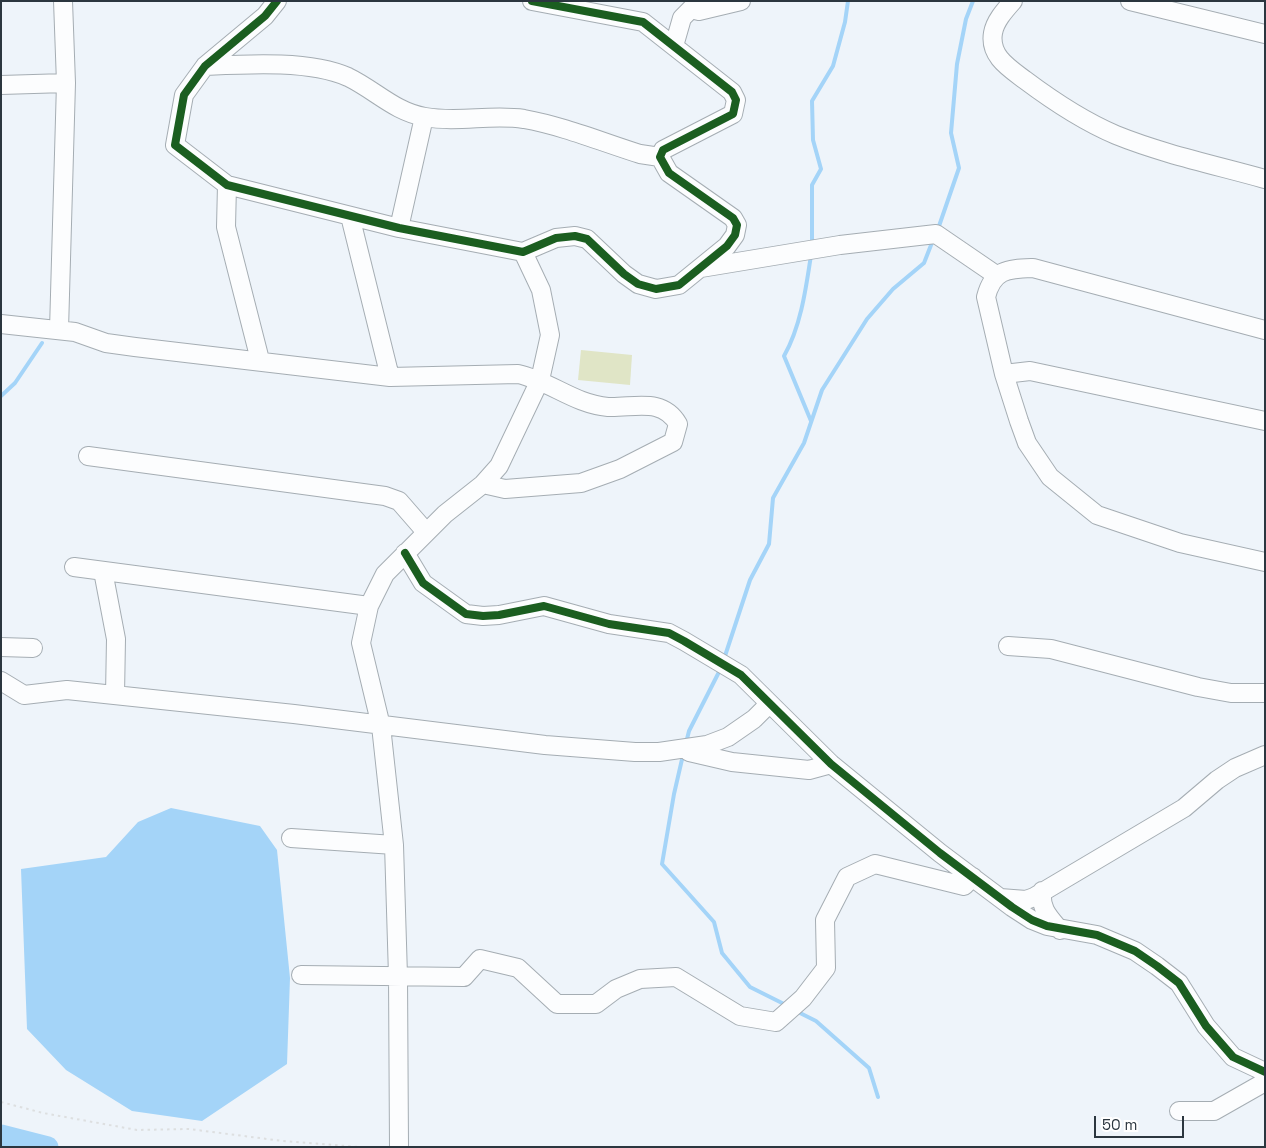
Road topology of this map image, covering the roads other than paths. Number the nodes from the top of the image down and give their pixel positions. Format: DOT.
graph roads {
  1 [pos="63,1"];
  2 [pos="277,1"];
  3 [pos="532,1"];
  4 [pos="741,1"];
  5 [pos="1013,1"];
  6 [pos="1130,1"];
  7 [pos="695,5"];
  8 [pos="1265,34"];
  9 [pos="674,46"];
  10 [pos="205,66"];
  11 [pos="66,83"];
  12 [pos="1,85"];
  13 [pos="424,118"];
  14 [pos="660,157"];
  15 [pos="1265,179"];
  16 [pos="227,184"];
  17 [pos="350,216"];
  18 [pos="399,228"];
  19 [pos="523,252"];
  20 [pos="700,268"];
  21 [pos="996,275"];
  22 [pos="1,324"];
  23 [pos="59,330"];
  24 [pos="1265,330"];
  25 [pos="260,360"];
  26 [pos="1004,374"];
  27 [pos="390,376"];
  28 [pos="540,380"];
  29 [pos="1265,421"];
  30 [pos="88,456"];
  31 [pos="483,484"];
  32 [pos="426,532"];
  33 [pos="405,554"];
  34 [pos="1265,562"];
  35 [pos="74,567"];
  36 [pos="103,571"];
  37 [pos="369,606"];
  38 [pos="1008,646"];
  39 [pos="1,647"];
  40 [pos="33,648"];
  41 [pos="1,680"];
  42 [pos="1265,693"];
  43 [pos="115,695"];
  44 [pos="769,704"];
  45 [pos="381,726"];
  46 [pos="682,749"];
  47 [pos="1265,754"];
  48 [pos="831,764"];
  49 [pos="291,838"];
  50 [pos="394,845"];
  51 [pos="973,877"];
  52 [pos="1042,892"];
  53 [pos="1000,898"];
  54 [pos="1060,930"];
  55 [pos="301,975"];
  56 [pos="398,976"];
  57 [pos="1265,1072"];
  58 [pos="1265,1082"];
  59 [pos="1179,1111"];
  60 [pos="399,1147"];
  1 -- 11 [label="street"];
  2 -- 10 [label="street"];
  3 -- 9 [label="street"];
  4 -- 7 [label="street"];
  5 -- 15 [label="street"];
  6 -- 8 [label="street"];
  7 -- 9 [label="street"];
  9 -- 14 [label="street"];
  10 -- 13 [label="street"];
  10 -- 16 [label="street"];
  11 -- 12 [label="street"];
  11 -- 23 [label="street"];
  13 -- 14 [label="street"];
  13 -- 18 [label="street"];
  14 -- 20 [label="street"];
  16 -- 17 [label="street"];
  16 -- 25 [label="street"];
  17 -- 18 [label="street"];
  17 -- 27 [label="street"];
  18 -- 19 [label="street"];
  19 -- 20 [label="street"];
  19 -- 28 [label="street"];
  20 -- 21 [label="street"];
  21 -- 24 [label="street"];
  21 -- 26 [label="street"];
  22 -- 23 [label="street"];
  23 -- 25 [label="street"];
  25 -- 27 [label="street"];
  26 -- 29 [label="street"];
  26 -- 34 [label="street"];
  27 -- 28 [label="street"];
  28 -- 31 [label="street"];
  28 -- 31 [label="street"];
  30 -- 32 [label="street"];
  31 -- 32 [label="street"];
  32 -- 33 [label="street"];
  33 -- 37 [label="street"];
  33 -- 44 [label="street"];
  35 -- 36 [label="street"];
  36 -- 37 [label="street"];
  36 -- 43 [label="street"];
  37 -- 45 [label="street"];
  38 -- 42 [label="street"];
  39 -- 40 [label="street"];
  41 -- 43 [label="street"];
  43 -- 45 [label="street"];
  44 -- 46 [label="street"];
  44 -- 48 [label="street"];
  45 -- 46 [label="street"];
  45 -- 50 [label="street"];
  46 -- 48 [label="street"];
  47 -- 52 [label="street"];
  48 -- 51 [label="street"];
  49 -- 50 [label="street"];
  50 -- 56 [label="street"];
  51 -- 53 [label="street"];
  51 -- 56 [label="street"];
  52 -- 53 [label="street"];
  52 -- 54 [label="street"];
  53 -- 54 [label="street"];
  54 -- 57 [label="street"];
  55 -- 56 [label="street"];
  56 -- 60 [label="street"];
  58 -- 59 [label="street"];
}
